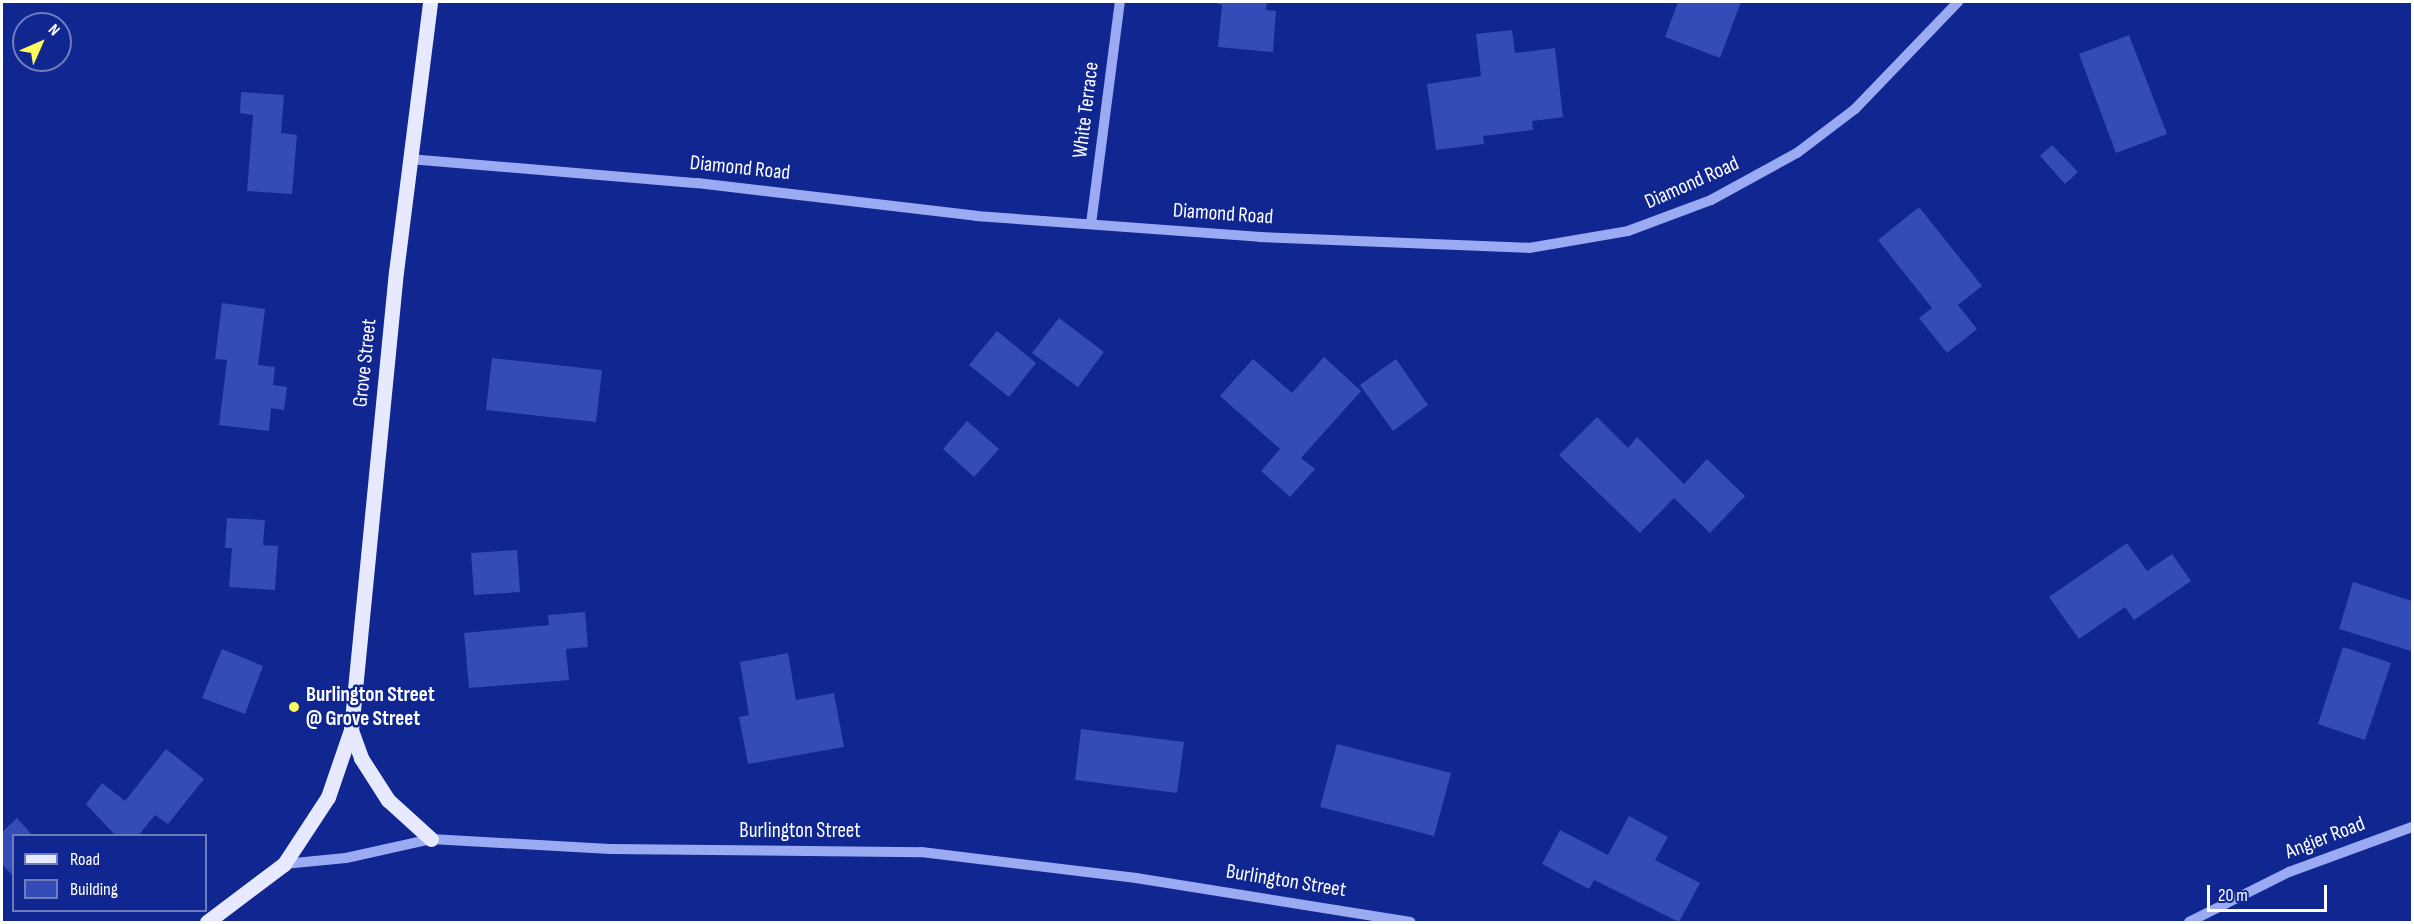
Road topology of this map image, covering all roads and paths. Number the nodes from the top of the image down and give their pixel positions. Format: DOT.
graph roads {
  1 [pos="430,2"];
  2 [pos="1120,2"];
  3 [pos="1958,2"];
  4 [pos="409,159"];
  5 [pos="1091,224"];
  6 [pos="351,730"];
  7 [pos="2412,827"];
  8 [pos="431,839"];
  9 [pos="284,864"];
  10 [pos="207,922"];
  11 [pos="1411,922"];
  12 [pos="2189,922"];
  1 -- 4 [label="main road, Grove Street"];
  2 -- 5 [label="street, White Terrace"];
  3 -- 5 [label="street, Diamond Road"];
  4 -- 5 [label="street, Diamond Road"];
  4 -- 6 [label="main road, Grove Street"];
  6 -- 8 [label="main road, Grove Street"];
  6 -- 9 [label="main road, Grove Street"];
  7 -- 12 [label="street, Angier Road"];
  8 -- 9 [label="street, Burlington Street"];
  8 -- 11 [label="street, Burlington Street"];
  9 -- 10 [label="main road"];
}
